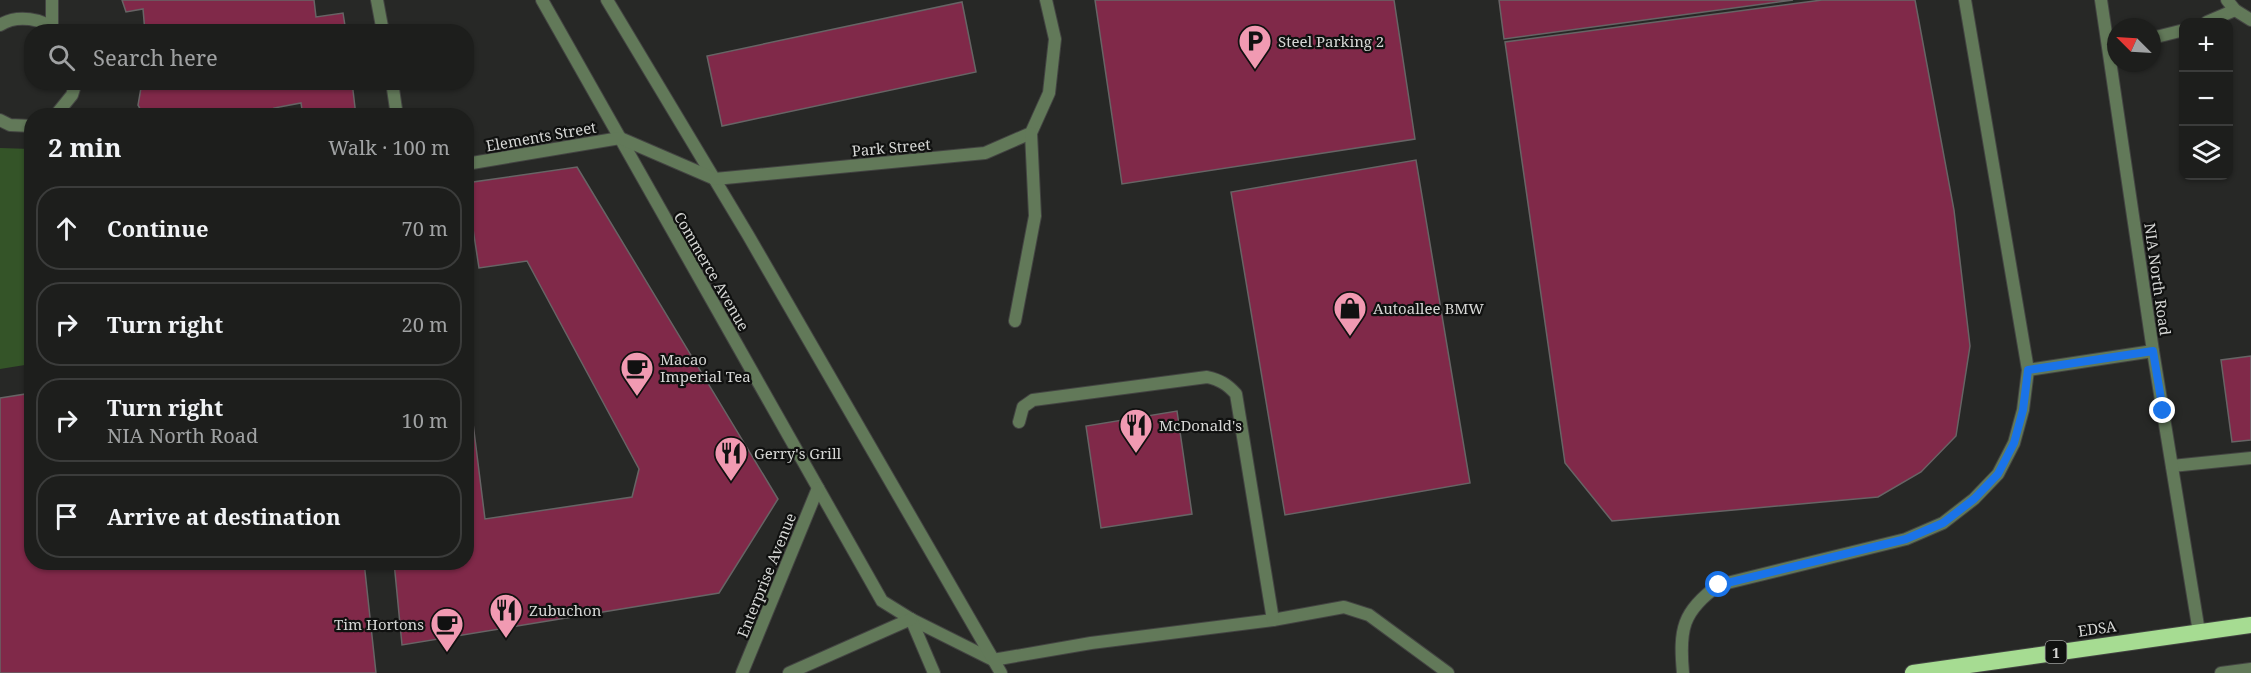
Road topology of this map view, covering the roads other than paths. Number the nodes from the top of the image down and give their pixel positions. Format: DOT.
graph roads {
  1 [pos="52,0"];
  2 [pos="377,0"];
  3 [pos="542,0"];
  4 [pos="607,0"];
  5 [pos="1046,0"];
  6 [pos="1965,0"];
  7 [pos="2101,0"];
  8 [pos="2231,5"];
  9 [pos="2213,18"];
  10 [pos="2251,20"];
  11 [pos="2107,22"];
  12 [pos="42,24"];
  13 [pos="54,24"];
  14 [pos="382,24"];
  15 [pos="0,25"];
  16 [pos="2179,31"];
  17 [pos="2161,36"];
  18 [pos="2117,72"];
  19 [pos="74,90"];
  20 [pos="393,90"];
  21 [pos="64,108"];
  22 [pos="396,108"];
  23 [pos="0,120"];
  24 [pos="24,126"];
  25 [pos="1031,133"];
  26 [pos="620,138"];
  27 [pos="474,163"];
  28 [pos="715,179"];
  29 [pos="1015,321"];
  30 [pos="2153,351"];
  31 [pos="2028,370"];
  32 [pos="1019,422"];
  33 [pos="2251,458"];
  34 [pos="2172,466"];
  35 [pos="818,488"];
  36 [pos="911,619"];
  37 [pos="1273,620"];
  38 [pos="2251,625"];
  39 [pos="2199,632"];
  40 [pos="993,660"];
  41 [pos="2251,669"];
  42 [pos="742,673"];
  43 [pos="789,673"];
  44 [pos="934,673"];
  45 [pos="1000,673"];
  46 [pos="1448,673"];
  47 [pos="1683,673"];
  48 [pos="1913,673"];
  49 [pos="2221,673"];
  1 -- 13 [label="street"];
  2 -- 14 [label="street"];
  3 -- 26 [label="street, Commerce Avenue"];
  4 -- 28 [label="street"];
  5 -- 25 [label="street"];
  6 -- 31 [label="street"];
  7 -- 11 [label="street, NIA North Road"];
  8 -- 9 [label="street"];
  8 -- 10 [label="street"];
  12 -- 15 [label="street"];
  16 -- 17 [label="street"];
  18 -- 30 [label="street, NIA North Road"];
  19 -- 21 [label="street"];
  20 -- 22 [label="street"];
  23 -- 24 [label="street"];
  25 -- 28 [label="street, Park Street"];
  25 -- 29 [label="street"];
  26 -- 27 [label="street, Elements Street"];
  26 -- 28 [label="street, Park Street"];
  26 -- 35 [label="street, Commerce Avenue"];
  28 -- 40 [label="street"];
  30 -- 31 [label="street"];
  30 -- 34 [label="street, NIA North Road"];
  31 -- 47 [label="street"];
  32 -- 37 [label="street"];
  33 -- 34 [label="street"];
  34 -- 39 [label="street, NIA North Road"];
  35 -- 36 [label="street, Commerce Avenue"];
  35 -- 42 [label="street, Enterprise Avenue"];
  36 -- 40 [label="street, Commerce Avenue"];
  36 -- 43 [label="street"];
  36 -- 44 [label="street"];
  37 -- 40 [label="street"];
  37 -- 46 [label="street"];
  38 -- 39 [label="highway, EDSA / 1"];
  39 -- 48 [label="highway, EDSA / 1"];
  40 -- 45 [label="street"];
  41 -- 49 [label="street"];
}
